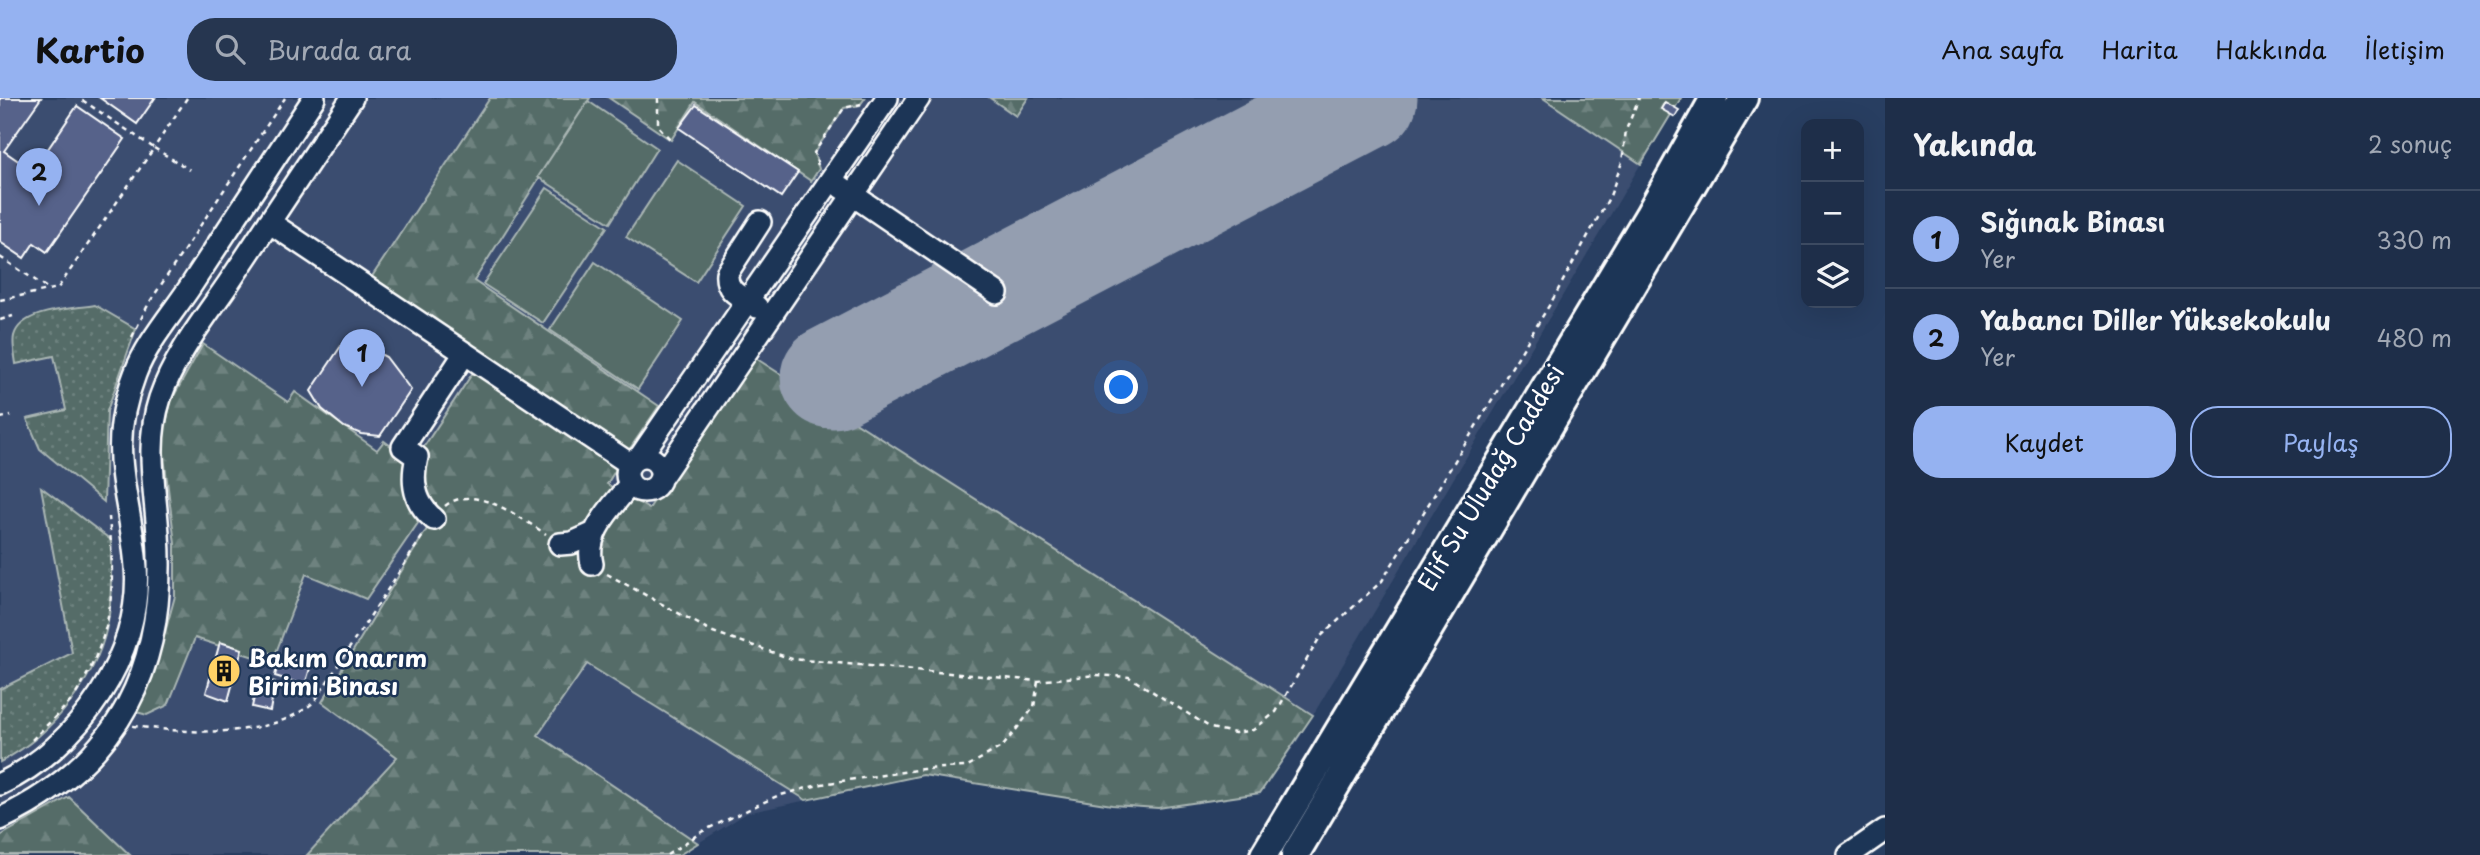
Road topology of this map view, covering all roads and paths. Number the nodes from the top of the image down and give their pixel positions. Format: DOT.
graph roads {
  1 [pos="79,98"];
  2 [pos="187,98"];
  3 [pos="314,98"];
  4 [pos="658,98"];
  5 [pos="887,98"];
  6 [pos="919,98"];
  7 [pos="1639,98"];
  8 [pos="1714,98"];
  9 [pos="1744,98"];
  10 [pos="350,99"];
  11 [pos="671,140"];
  12 [pos="154,148"];
  13 [pos="190,170"];
  14 [pos="831,180"];
  15 [pos="853,195"];
  16 [pos="269,222"];
  17 [pos="760,222"];
  18 [pos="0,257"];
  19 [pos="52,291"];
  20 [pos="997,293"];
  21 [pos="0,300"];
  22 [pos="748,300"];
  23 [pos="13,316"];
  24 [pos="771,316"];
  25 [pos="0,320"];
  26 [pos="465,353"];
  27 [pos="11,415"];
  28 [pos="0,418"];
  29 [pos="633,468"];
  30 [pos="662,476"];
  31 [pos="434,519"];
  32 [pos="129,532"];
  33 [pos="158,532"];
  34 [pos="592,534"];
  35 [pos="560,544"];
  36 [pos="592,564"];
  37 [pos="1038,681"];
  38 [pos="117,723"];
  39 [pos="0,785"];
  40 [pos="0,819"];
  41 [pos="1885,830"];
  42 [pos="667,855"];
  43 [pos="1264,855"];
  44 [pos="1295,855"];
  45 [pos="1849,855"];
  1 -- 12 [label="path"];
  2 -- 12 [label="path"];
  3 -- 32 [label="street"];
  4 -- 11 [label="path"];
  5 -- 14 [label="street"];
  6 -- 15 [label="street"];
  7 -- 37 [label="path"];
  8 -- 43 [label="main road, Elif Su Uludağ Caddesi"];
  9 -- 44 [label="main road, Elif Su Uludağ Caddesi"];
  10 -- 16 [label="street"];
  12 -- 13 [label="path"];
  12 -- 19 [label="path"];
  14 -- 15 [label="street"];
  14 -- 22 [label="street"];
  15 -- 20 [label="street"];
  15 -- 24 [label="street"];
  16 -- 26 [label="street"];
  16 -- 33 [label="street"];
  17 -- 22 [label="street"];
  18 -- 19 [label="path"];
  19 -- 21 [label="path"];
  22 -- 24 [label="street"];
  22 -- 29 [label="street"];
  23 -- 25 [label="path"];
  24 -- 30 [label="street"];
  26 -- 29 [label="street"];
  26 -- 31 [label="street"];
  27 -- 28 [label="path"];
  29 -- 30 [label="street"];
  29 -- 30 [label="street"];
  29 -- 34 [label="street"];
  31 -- 35 [label="path"];
  31 -- 38 [label="path"];
  32 -- 33 [label="street"];
  32 -- 39 [label="street"];
  33 -- 38 [label="street"];
  34 -- 35 [label="street"];
  34 -- 36 [label="street"];
  36 -- 37 [label="path"];
  37 -- 42 [label="path"];
  38 -- 40 [label="street"];
  41 -- 45 [label="street"];
}
